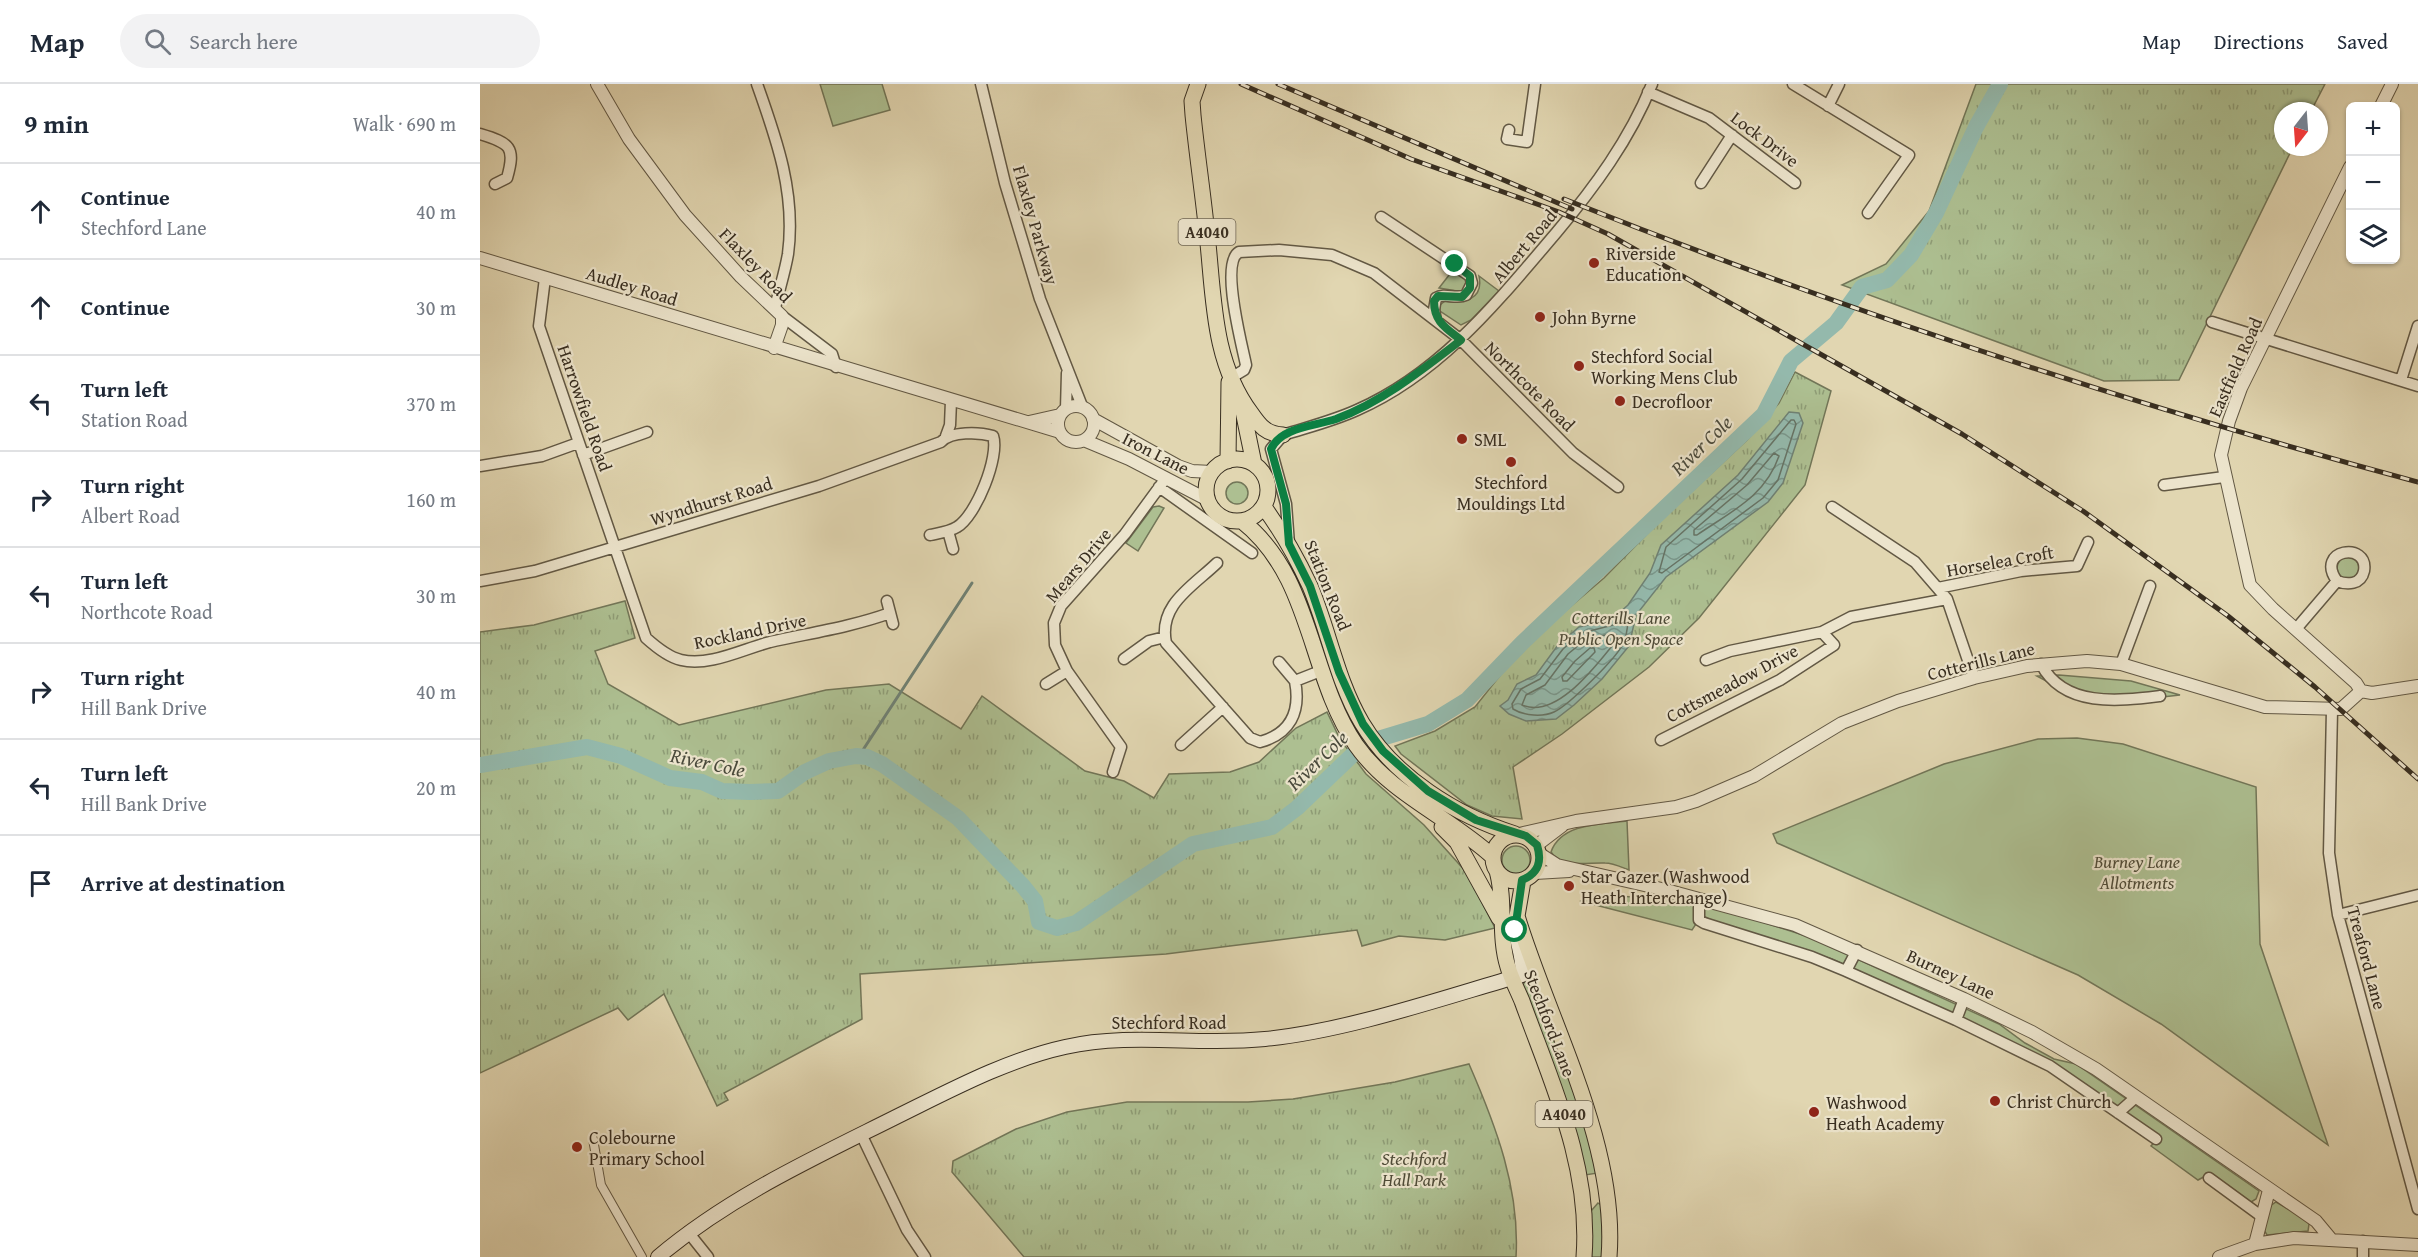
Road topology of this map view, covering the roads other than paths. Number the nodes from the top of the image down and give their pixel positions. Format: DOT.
graph roads {
  1 [pos="597,84"];
  2 [pos="757,84"];
  3 [pos="981,84"];
  4 [pos="1197,84"];
  5 [pos="1535,84"];
  6 [pos="1794,84"];
  7 [pos="1839,84"];
  8 [pos="2392,84"];
  9 [pos="1650,88"];
  10 [pos="2383,102"];
  11 [pos="1828,106"];
  12 [pos="1509,130"];
  13 [pos="480,134"];
  14 [pos="1732,135"];
  15 [pos="2346,175"];
  16 [pos="1701,183"];
  17 [pos="1796,183"];
  18 [pos="495,184"];
  19 [pos="1869,213"];
  20 [pos="1381,217"];
  21 [pos="480,258"];
  22 [pos="545,278"];
  23 [pos="778,312"];
  24 [pos="1436,320"];
  25 [pos="2212,322"];
  26 [pos="2418,326"];
  27 [pos="2267,336"];
  28 [pos="1461,340"];
  29 [pos="774,348"];
  30 [pos="836,367"];
  31 [pos="1067,373"];
  32 [pos="1229,379"];
  33 [pos="2401,380"];
  34 [pos="2418,386"];
  35 [pos="1241,400"];
  36 [pos="951,401"];
  37 [pos="1082,406"];
  38 [pos="1063,412"];
  39 [pos="1094,419"];
  40 [pos="1027,422"];
  41 [pos="647,432"];
  42 [pos="1060,432"];
  43 [pos="1283,435"];
  44 [pos="946,436"];
  45 [pos="1086,441"];
  46 [pos="578,443"];
  47 [pos="584,455"];
  48 [pos="1228,461"];
  49 [pos="1254,464"];
  50 [pos="480,466"];
  51 [pos="1212,472"];
  52 [pos="2224,477"];
  53 [pos="1162,482"];
  54 [pos="2164,485"];
  55 [pos="1618,487"];
  56 [pos="1208,500"];
  57 [pos="1264,507"];
  58 [pos="1832,507"];
  59 [pos="1242,521"];
  60 [pos="948,531"];
  61 [pos="930,535"];
  62 [pos="1289,539"];
  63 [pos="2088,542"];
  64 [pos="614,547"];
  65 [pos="953,549"];
  66 [pos="1252,553"];
  67 [pos="1217,563"];
  68 [pos="2337,580"];
  69 [pos="480,581"];
  70 [pos="2150,586"];
  71 [pos="1938,588"];
  72 [pos="1947,599"];
  73 [pos="886,601"];
  74 [pos="2296,629"];
  75 [pos="1822,632"];
  76 [pos="1165,637"];
  77 [pos="1124,659"];
  78 [pos="1706,660"];
  79 [pos="1279,663"];
  80 [pos="2041,664"];
  81 [pos="2121,664"];
  82 [pos="1323,670"];
  83 [pos="1067,671"];
  84 [pos="1974,678"];
  85 [pos="1294,681"];
  86 [pos="1046,684"];
  87 [pos="2418,686"];
  88 [pos="2361,691"];
  89 [pos="2160,696"];
  90 [pos="1223,707"];
  91 [pos="2332,710"];
  92 [pos="1661,740"];
  93 [pos="1181,745"];
  94 [pos="1113,772"];
  95 [pos="1428,812"];
  96 [pos="1566,823"];
  97 [pos="1517,834"];
  98 [pos="1538,850"];
  99 [pos="1495,864"];
  100 [pos="1582,871"];
  101 [pos="1529,877"];
  102 [pos="2418,895"];
  103 [pos="1699,899"];
  104 [pos="2338,915"];
  105 [pos="1517,916"];
  106 [pos="1501,922"];
  107 [pos="1857,950"];
  108 [pos="1846,971"];
  109 [pos="1512,978"];
  110 [pos="1964,999"];
  111 [pos="1956,1020"];
  112 [pos="2136,1096"];
  113 [pos="2118,1113"];
  114 [pos="861,1134"];
  115 [pos="593,1139"];
  116 [pos="2156,1139"];
  117 [pos="2209,1178"];
  118 [pos="2269,1190"];
  119 [pos="1605,1191"];
  120 [pos="1583,1194"];
  121 [pos="2418,1209"];
  122 [pos="2261,1216"];
  123 [pos="688,1232"];
  124 [pos="2331,1239"];
  125 [pos="2363,1241"];
  126 [pos="2256,1244"];
  127 [pos="2418,1245"];
  128 [pos="642,1257"];
  129 [pos="658,1257"];
  130 [pos="708,1257"];
  131 [pos="925,1257"];
  132 [pos="1584,1257"];
  133 [pos="1609,1257"];
  134 [pos="2219,1257"];
  135 [pos="2363,1257"];
  1 -- 23 [label="street, Flaxley Road"];
  2 -- 23 [label="street"];
  3 -- 31 [label="street, Flaxley Parkway"];
  4 -- 32 [label="main road, A4040"];
  5 -- 12 [label="street"];
  6 -- 11 [label="street"];
  7 -- 11 [label="street"];
  8 -- 10 [label="street"];
  9 -- 14 [label="street, Lock Drive"];
  9 -- 28 [label="street, Albert Road"];
  11 -- 19 [label="street"];
  13 -- 18 [label="street"];
  14 -- 16 [label="street"];
  14 -- 17 [label="street, Lock Drive"];
  15 -- 27 [label="street, Eastfield Road"];
  20 -- 24 [label="street"];
  21 -- 22 [label="street, Audley Road"];
  22 -- 29 [label="street, Audley Road"];
  22 -- 46 [label="street, Harrowfield Road"];
  23 -- 29 [label="street, Flaxley Road"];
  23 -- 30 [label="street"];
  24 -- 28 [label="street, Northcote Road"];
  24 -- 32 [label="street, Northcote Road"];
  25 -- 27 [label="street"];
  26 -- 33 [label="street"];
  27 -- 33 [label="street"];
  27 -- 52 [label="street, Eastfield Road"];
  28 -- 43 [label="street, Albert Road"];
  28 -- 55 [label="street, Northcote Road"];
  29 -- 30 [label="street"];
  30 -- 36 [label="street"];
  31 -- 37 [label="street, Flaxley Parkway"];
  31 -- 38 [label="street, Flaxley Parkway"];
  32 -- 35 [label="main road, A4040"];
  32 -- 48 [label="main road, A4040"];
  33 -- 34 [label="street"];
  35 -- 43 [label="main road, A4040"];
  35 -- 49 [label="main road, A4040"];
  36 -- 40 [label="street"];
  36 -- 44 [label="street"];
  37 -- 38 [label="street"];
  37 -- 39 [label="street"];
  38 -- 40 [label="street"];
  38 -- 42 [label="street"];
  39 -- 45 [label="street"];
  39 -- 51 [label="street, Iron Lane"];
  40 -- 42 [label="street"];
  41 -- 47 [label="street"];
  42 -- 45 [label="street"];
  43 -- 62 [label="street, Station Road"];
  44 -- 60 [label="street, Wyndhurst Road"];
  44 -- 64 [label="street, Wyndhurst Road"];
  45 -- 53 [label="street, Iron Lane"];
  46 -- 47 [label="street, Harrowfield Road"];
  46 -- 50 [label="street"];
  47 -- 64 [label="street, Harrowfield Road"];
  48 -- 49 [label="main road"];
  48 -- 51 [label="main road"];
  49 -- 57 [label="main road"];
  51 -- 56 [label="main road"];
  52 -- 54 [label="street"];
  52 -- 74 [label="street, Eastfield Road"];
  53 -- 56 [label="street, Iron Lane"];
  53 -- 66 [label="street"];
  53 -- 83 [label="street, Mears Drive"];
  56 -- 59 [label="main road"];
  57 -- 59 [label="main road"];
  57 -- 62 [label="main road"];
  58 -- 71 [label="street"];
  59 -- 82 [label="main road"];
  60 -- 61 [label="street"];
  60 -- 65 [label="street"];
  62 -- 97 [label="main road, Station Road"];
  63 -- 71 [label="street, Horselea Croft"];
  64 -- 69 [label="street, Wyndhurst Road"];
  64 -- 73 [label="street, Rockland Drive"];
  67 -- 76 [label="street"];
  68 -- 74 [label="street"];
  70 -- 81 [label="street"];
  71 -- 72 [label="street"];
  72 -- 75 [label="street, Cottsmeadow Drive"];
  72 -- 84 [label="street"];
  74 -- 88 [label="street, Eastfield Road"];
  75 -- 78 [label="street, Cottsmeadow Drive"];
  75 -- 92 [label="street, Cottsmeadow Drive"];
  76 -- 77 [label="street"];
  76 -- 90 [label="street"];
  79 -- 85 [label="street"];
  80 -- 81 [label="street, Cotterills Lane"];
  80 -- 84 [label="street, Cotterills Lane"];
  80 -- 89 [label="street"];
  81 -- 91 [label="street, Cotterills Lane"];
  82 -- 85 [label="street"];
  82 -- 95 [label="main road"];
  83 -- 86 [label="street"];
  83 -- 94 [label="street, Mears Drive"];
  84 -- 96 [label="street, Cotterills Lane"];
  85 -- 90 [label="street"];
  87 -- 88 [label="street"];
  88 -- 91 [label="street"];
  90 -- 93 [label="street"];
  91 -- 104 [label="street, Treaford Lane"];
  95 -- 99 [label="main road"];
  95 -- 106 [label="main road"];
  96 -- 97 [label="street, Cotterills Lane"];
  96 -- 98 [label="street, Cotterills Lane"];
  97 -- 98 [label="main road"];
  97 -- 99 [label="main road"];
  98 -- 100 [label="street, Burney Lane"];
  98 -- 101 [label="main road"];
  99 -- 101 [label="main road"];
  99 -- 106 [label="main road, Stechford Lane / A4040"];
  100 -- 101 [label="street, Burney Lane"];
  100 -- 103 [label="street, Burney Lane"];
  101 -- 105 [label="main road, Stechford Lane / A4040"];
  102 -- 104 [label="street"];
  103 -- 107 [label="street, Burney Lane"];
  103 -- 108 [label="street"];
  104 -- 121 [label="street, Treaford Lane"];
  105 -- 109 [label="main road"];
  105 -- 119 [label="main road, Stechford Lane / A4040"];
  106 -- 109 [label="main road, Stechford Lane / A4040"];
  107 -- 108 [label="street"];
  107 -- 110 [label="street, Burney Lane"];
  108 -- 111 [label="street"];
  109 -- 114 [label="main road, Stechford Road"];
  109 -- 120 [label="main road, Stechford Lane / A4040"];
  110 -- 111 [label="street"];
  110 -- 112 [label="street, Burney Lane"];
  111 -- 113 [label="street"];
  112 -- 113 [label="street"];
  112 -- 118 [label="street, Burney Lane"];
  113 -- 116 [label="street"];
  114 -- 123 [label="main road, Stechford Road"];
  114 -- 131 [label="street"];
  115 -- 128 [label="street"];
  117 -- 122 [label="street"];
  118 -- 122 [label="street"];
  118 -- 124 [label="street, Burney Lane"];
  119 -- 120 [label="main road"];
  119 -- 133 [label="main road, Stechford Lane / A4040"];
  120 -- 132 [label="main road, Stechford Lane / A4040"];
  122 -- 126 [label="street"];
  123 -- 129 [label="main road, Stechford Road"];
  123 -- 130 [label="street"];
  124 -- 125 [label="street"];
  124 -- 126 [label="street"];
  125 -- 127 [label="street"];
  125 -- 135 [label="street"];
  126 -- 134 [label="street"];
}
